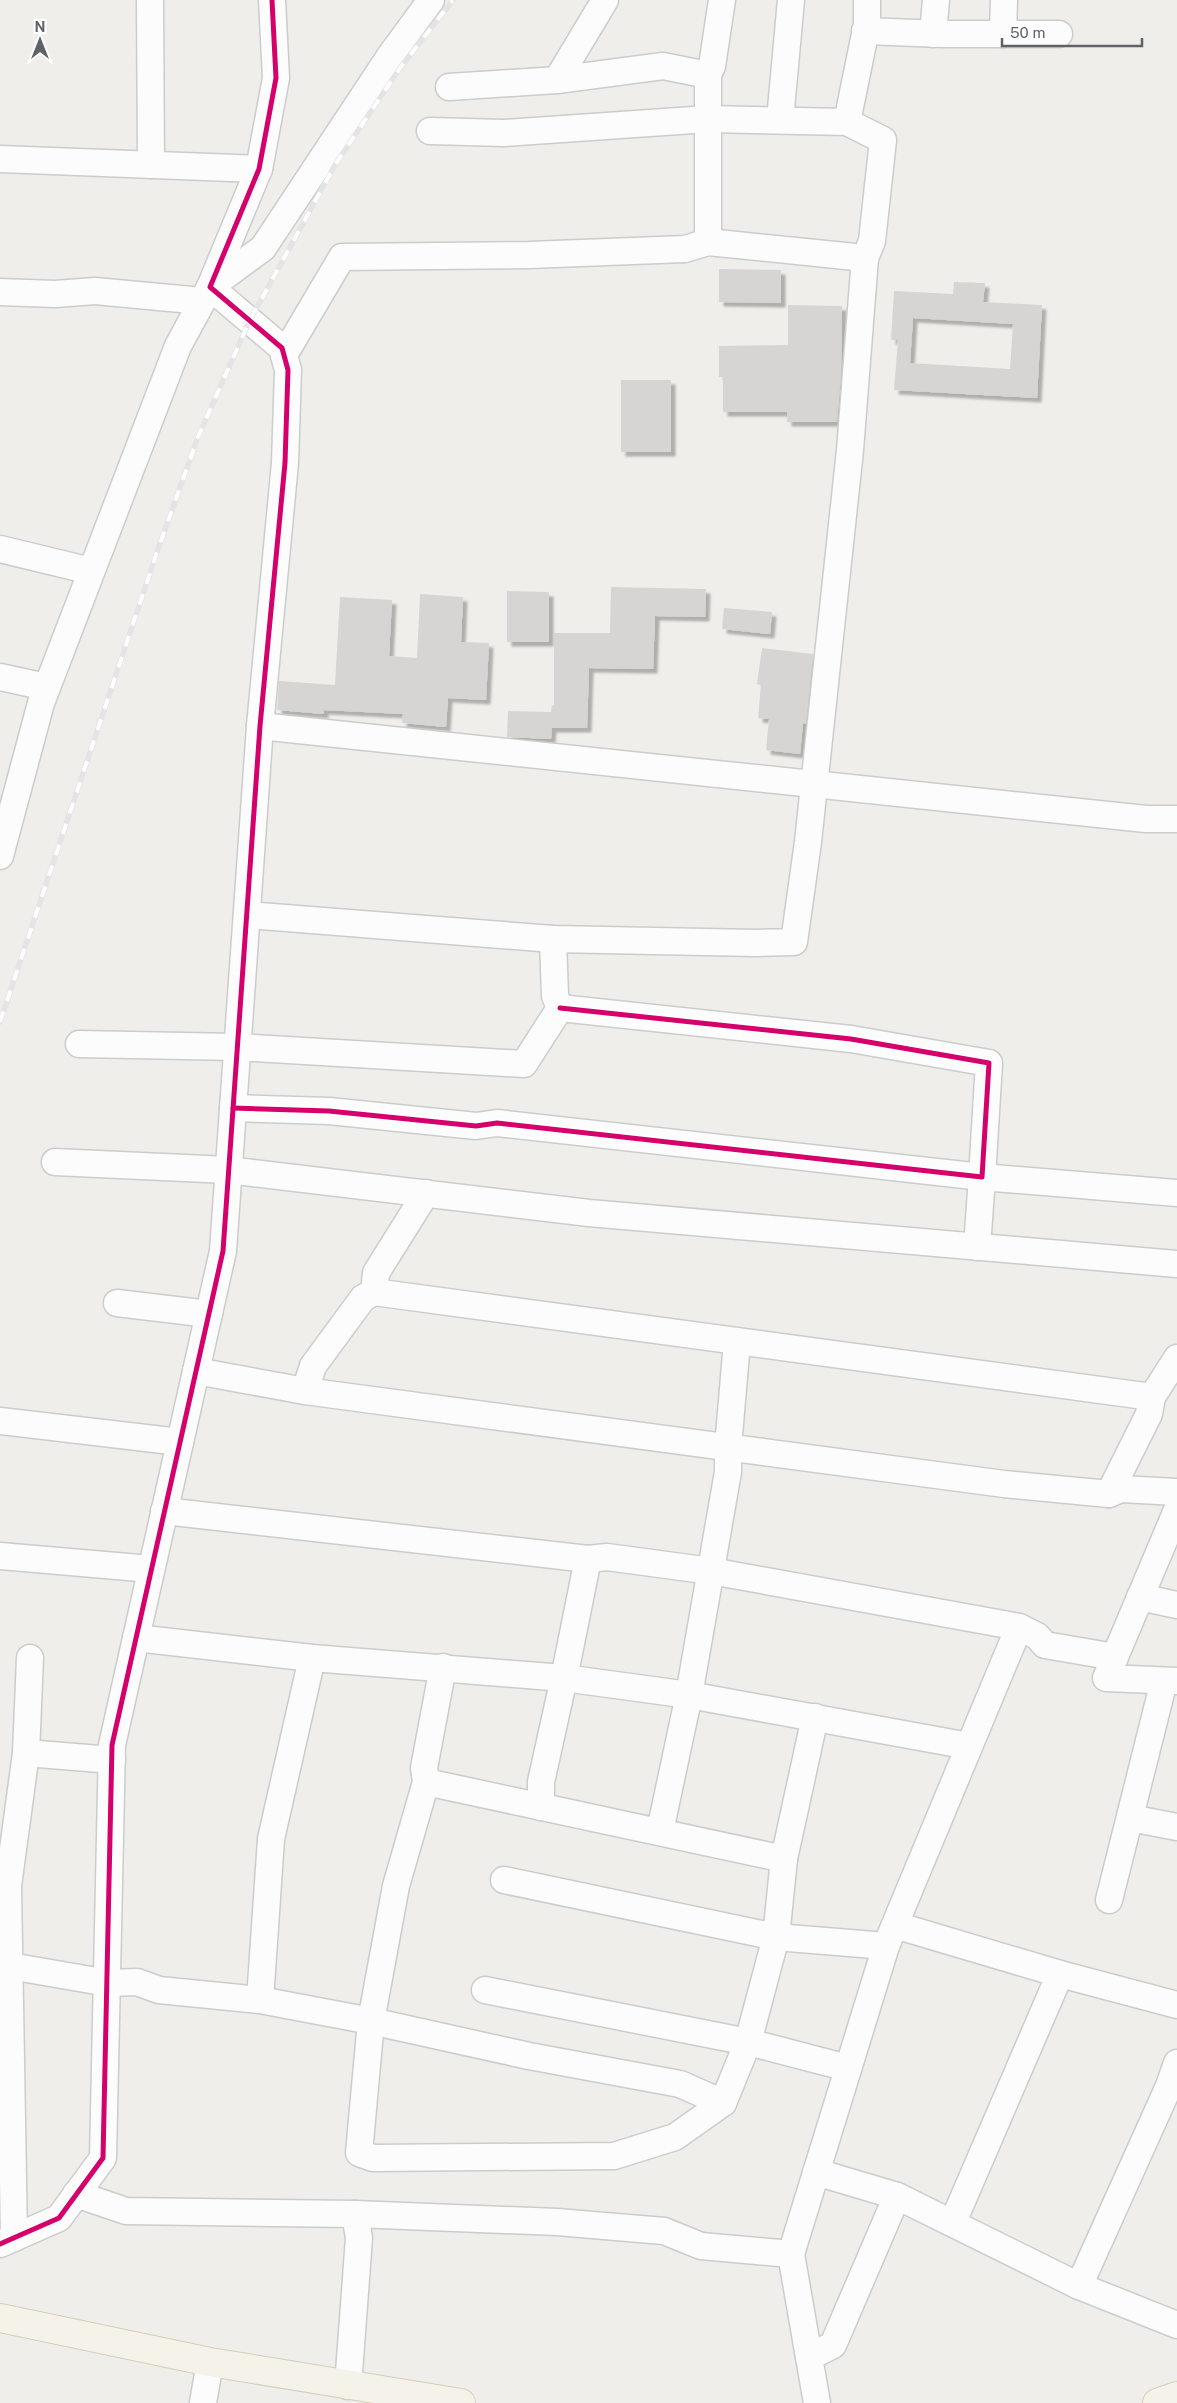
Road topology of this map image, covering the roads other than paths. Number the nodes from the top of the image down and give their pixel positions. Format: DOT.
graph roads {
  1 [pos="150,0"];
  2 [pos="272,0"];
  3 [pos="432,0"];
  4 [pos="605,0"];
  5 [pos="722,0"];
  6 [pos="791,0"];
  7 [pos="867,0"];
  8 [pos="936,0"];
  9 [pos="1004,0"];
  10 [pos="865,31"];
  11 [pos="933,34"];
  12 [pos="1003,34"];
  13 [pos="1059,34"];
  14 [pos="708,75"];
  15 [pos="557,80"];
  16 [pos="449,88"];
  17 [pos="708,118"];
  18 [pos="780,120"];
  19 [pos="847,122"];
  20 [pos="430,131"];
  21 [pos="0,159"];
  22 [pos="151,164"];
  23 [pos="259,168"];
  24 [pos="708,242"];
  25 [pos="865,258"];
  26 [pos="0,292"];
  27 [pos="206,294"];
  28 [pos="284,355"];
  29 [pos="0,549"];
  30 [pos="91,571"];
  31 [pos="0,677"];
  32 [pos="46,688"];
  33 [pos="260,726"];
  34 [pos="814,784"];
  35 [pos="1177,819"];
  36 [pos="4,824"];
  37 [pos="0,856"];
  38 [pos="247,915"];
  39 [pos="553,939"];
  40 [pos="560,1008"];
  41 [pos="79,1044"];
  42 [pos="237,1047"];
  43 [pos="233,1108"];
  44 [pos="55,1162"];
  45 [pos="228,1170"];
  46 [pos="982,1178"];
  47 [pos="426,1193"];
  48 [pos="1177,1194"];
  49 [pos="977,1247"];
  50 [pos="1177,1264"];
  51 [pos="374,1292"];
  52 [pos="117,1303"];
  53 [pos="209,1314"];
  54 [pos="738,1342"];
  55 [pos="1177,1358"];
  56 [pos="196,1371"];
  57 [pos="306,1391"];
  58 [pos="1152,1397"];
  59 [pos="0,1422"];
  60 [pos="180,1442"];
  61 [pos="728,1447"];
  62 [pos="1177,1492"];
  63 [pos="1109,1494"];
  64 [pos="1177,1510"];
  65 [pos="164,1511"];
  66 [pos="0,1556"];
  67 [pos="588,1559"];
  68 [pos="151,1569"];
  69 [pos="711,1571"];
  70 [pos="1140,1597"];
  71 [pos="1177,1604"];
  72 [pos="1018,1628"];
  73 [pos="136,1638"];
  74 [pos="1115,1657"];
  75 [pos="30,1658"];
  76 [pos="312,1658"];
  77 [pos="443,1667"];
  78 [pos="564,1678"];
  79 [pos="1171,1681"];
  80 [pos="689,1695"];
  81 [pos="815,1717"];
  82 [pos="969,1746"];
  83 [pos="26,1753"];
  84 [pos="112,1760"];
  85 [pos="426,1782"];
  86 [pos="541,1807"];
  87 [pos="1130,1818"];
  88 [pos="1177,1827"];
  89 [pos="660,1832"];
  90 [pos="784,1859"];
  91 [pos="504,1880"];
  92 [pos="1109,1900"];
  93 [pos="890,1935"];
  94 [pos="776,1937"];
  95 [pos="10,1966"];
  96 [pos="1060,1974"];
  97 [pos="108,1983"];
  98 [pos="485,1990"];
  99 [pos="260,2000"];
  100 [pos="1177,2005"];
  101 [pos="371,2021"];
  102 [pos="748,2042"];
  103 [pos="1177,2063"];
  104 [pos="848,2068"];
  105 [pos="724,2103"];
  106 [pos="6,2148"];
  107 [pos="816,2172"];
  108 [pos="76,2194"];
  109 [pos="897,2196"];
  110 [pos="356,2214"];
  111 [pos="953,2222"];
  112 [pos="7,2241"];
  113 [pos="791,2254"];
  114 [pos="1079,2286"];
  115 [pos="0,2318"];
  116 [pos="1177,2325"];
  117 [pos="809,2357"];
  118 [pos="210,2362"];
  119 [pos="348,2386"];
  120 [pos="1177,2396"];
  121 [pos="203,2403"];
  122 [pos="461,2403"];
  123 [pos="817,2403"];
  124 [pos="1157,2403"];
  1 -- 22 [label="street"];
  2 -- 23 [label="street"];
  3 -- 27 [label="street"];
  4 -- 15 [label="street"];
  5 -- 14 [label="street"];
  6 -- 18 [label="street"];
  7 -- 10 [label="street"];
  8 -- 11 [label="street"];
  9 -- 12 [label="street"];
  10 -- 11 [label="street"];
  10 -- 19 [label="street"];
  11 -- 12 [label="street"];
  12 -- 13 [label="street"];
  14 -- 15 [label="street"];
  14 -- 17 [label="street"];
  15 -- 16 [label="street"];
  17 -- 18 [label="street"];
  17 -- 20 [label="street"];
  17 -- 24 [label="street"];
  18 -- 19 [label="street"];
  19 -- 25 [label="street"];
  21 -- 22 [label="street"];
  22 -- 23 [label="street"];
  23 -- 27 [label="street"];
  24 -- 25 [label="street"];
  24 -- 28 [label="street"];
  25 -- 34 [label="street"];
  26 -- 27 [label="street"];
  27 -- 28 [label="street"];
  27 -- 30 [label="street"];
  28 -- 33 [label="street"];
  29 -- 30 [label="street"];
  30 -- 32 [label="street"];
  31 -- 32 [label="street"];
  32 -- 36 [label="street"];
  33 -- 34 [label="street"];
  33 -- 38 [label="street"];
  34 -- 35 [label="street"];
  34 -- 39 [label="street"];
  36 -- 37 [label="street"];
  38 -- 39 [label="street"];
  38 -- 42 [label="street"];
  39 -- 40 [label="street"];
  40 -- 42 [label="street"];
  40 -- 46 [label="street"];
  41 -- 42 [label="street"];
  42 -- 43 [label="street"];
  43 -- 45 [label="street"];
  43 -- 46 [label="street"];
  44 -- 45 [label="street"];
  45 -- 47 [label="street"];
  45 -- 53 [label="street"];
  46 -- 48 [label="street"];
  46 -- 49 [label="street"];
  47 -- 49 [label="street"];
  47 -- 51 [label="street"];
  49 -- 50 [label="street"];
  51 -- 54 [label="street"];
  51 -- 57 [label="street"];
  52 -- 53 [label="street"];
  53 -- 56 [label="street"];
  54 -- 58 [label="street"];
  54 -- 61 [label="street"];
  55 -- 58 [label="street"];
  56 -- 57 [label="street"];
  56 -- 60 [label="street"];
  57 -- 61 [label="street"];
  58 -- 63 [label="street"];
  59 -- 60 [label="street"];
  60 -- 65 [label="street"];
  61 -- 63 [label="street"];
  61 -- 69 [label="street"];
  62 -- 63 [label="street"];
  64 -- 70 [label="street"];
  65 -- 67 [label="street"];
  65 -- 68 [label="street"];
  66 -- 68 [label="street"];
  67 -- 69 [label="street"];
  67 -- 78 [label="street"];
  68 -- 73 [label="street"];
  69 -- 72 [label="street"];
  69 -- 80 [label="street"];
  70 -- 71 [label="street"];
  70 -- 74 [label="street"];
  72 -- 74 [label="street"];
  72 -- 82 [label="street"];
  73 -- 76 [label="street"];
  73 -- 84 [label="street"];
  74 -- 79 [label="street"];
  75 -- 83 [label="street"];
  76 -- 77 [label="street"];
  76 -- 99 [label="street"];
  77 -- 78 [label="street"];
  77 -- 85 [label="street"];
  78 -- 80 [label="street"];
  78 -- 86 [label="street"];
  79 -- 87 [label="street"];
  80 -- 81 [label="street"];
  80 -- 89 [label="street"];
  81 -- 82 [label="street"];
  81 -- 90 [label="street"];
  82 -- 93 [label="street"];
  83 -- 84 [label="street"];
  83 -- 95 [label="street"];
  84 -- 97 [label="street"];
  85 -- 86 [label="street"];
  85 -- 101 [label="street"];
  86 -- 89 [label="street"];
  87 -- 88 [label="street"];
  87 -- 92 [label="street"];
  89 -- 90 [label="street"];
  90 -- 94 [label="street"];
  91 -- 94 [label="street"];
  93 -- 94 [label="street"];
  93 -- 96 [label="street"];
  93 -- 104 [label="street"];
  94 -- 102 [label="street"];
  95 -- 97 [label="street"];
  95 -- 106 [label="street"];
  96 -- 100 [label="street"];
  96 -- 111 [label="street"];
  97 -- 99 [label="street"];
  97 -- 108 [label="street"];
  98 -- 102 [label="street"];
  99 -- 101 [label="street"];
  101 -- 105 [label="street"];
  101 -- 105 [label="street"];
  102 -- 104 [label="street"];
  102 -- 105 [label="street"];
  103 -- 114 [label="street"];
  104 -- 107 [label="street"];
  106 -- 112 [label="street"];
  107 -- 109 [label="street"];
  107 -- 113 [label="street"];
  108 -- 110 [label="street"];
  108 -- 112 [label="street"];
  109 -- 111 [label="street"];
  109 -- 117 [label="street"];
  110 -- 113 [label="street"];
  110 -- 119 [label="street"];
  111 -- 114 [label="street"];
  113 -- 117 [label="street"];
  114 -- 116 [label="street"];
  115 -- 118 [label="main road"];
  117 -- 123 [label="street"];
  118 -- 119 [label="main road"];
  118 -- 121 [label="street"];
  119 -- 122 [label="main road"];
  120 -- 124 [label="main road"];
}
